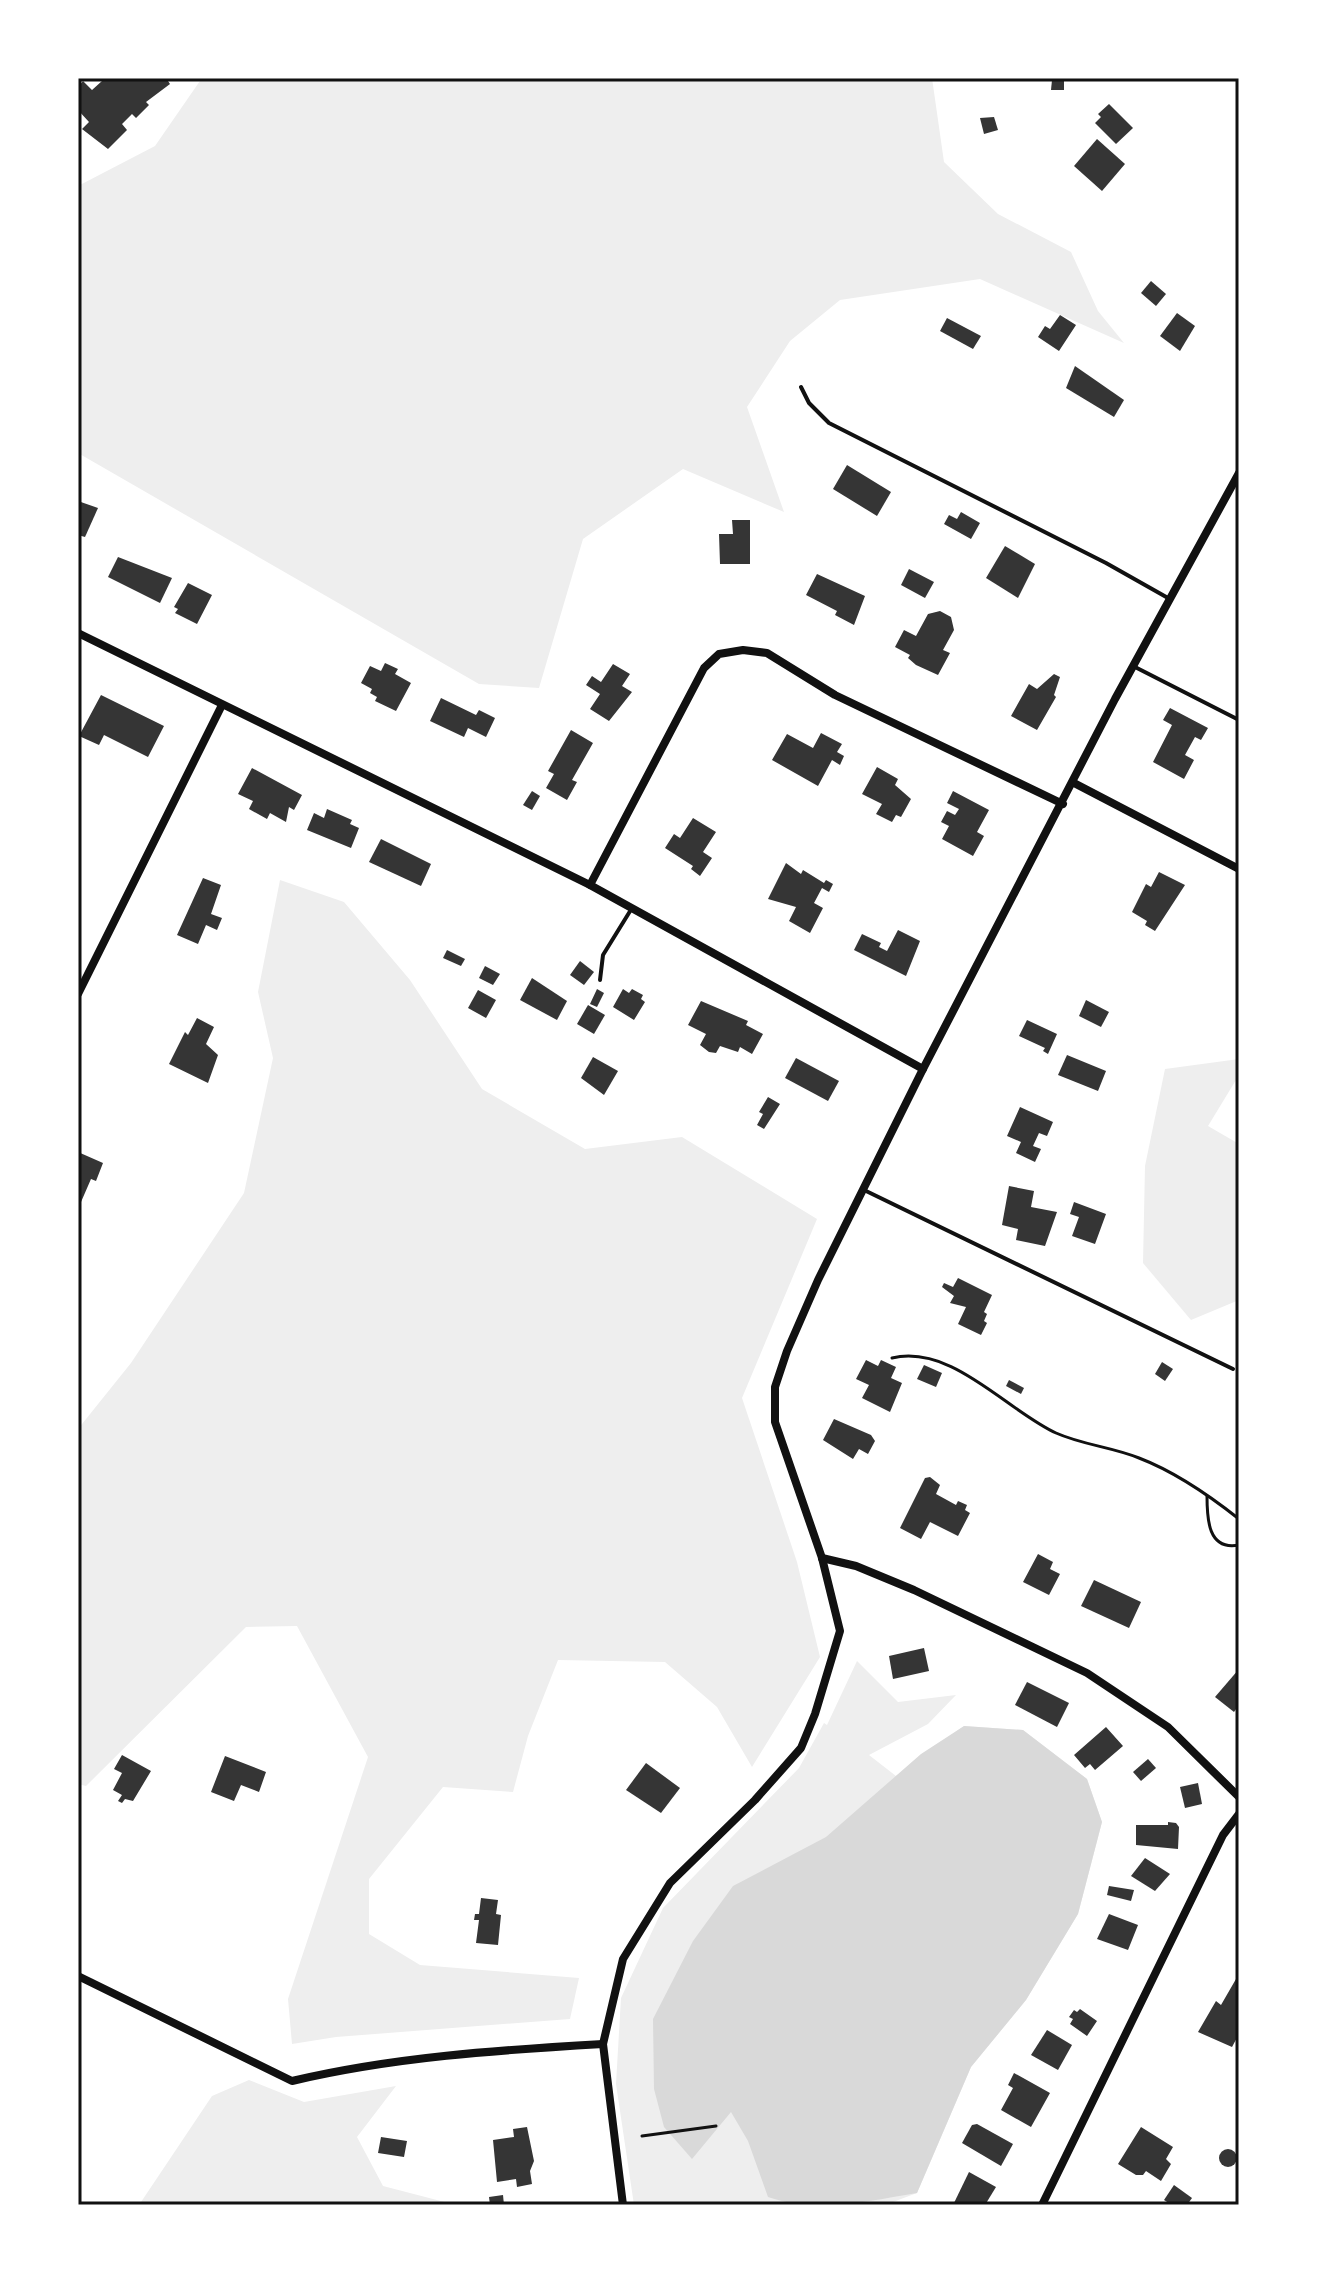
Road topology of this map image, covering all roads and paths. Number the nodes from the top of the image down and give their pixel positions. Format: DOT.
graph roads {
  1 [pos="801,387"];
  2 [pos="1239,473"];
  3 [pos="1170,599"];
  4 [pos="78,633"];
  5 [pos="1133,666"];
  6 [pos="222,705"];
  7 [pos="1239,720"];
  8 [pos="1074,783"];
  9 [pos="1063,804"];
  10 [pos="1239,869"];
  11 [pos="590,885"];
  12 [pos="632,908"];
  13 [pos="600,980"];
  14 [pos="78,994"];
  15 [pos="923,1069"];
  16 [pos="864,1190"];
  17 [pos="892,1358"];
  18 [pos="1233,1369"];
  19 [pos="1207,1496"];
  20 [pos="1239,1519"];
  21 [pos="1239,1545"];
  22 [pos="822,1558"];
  23 [pos="1239,1797"];
  24 [pos="1239,1814"];
  25 [pos="78,1976"];
  26 [pos="603,2044"];
  27 [pos="716,2126"];
  28 [pos="642,2136"];
  29 [pos="623,2205"];
  30 [pos="1042,2205"];
  1 -- 3 [label="lane"];
  2 -- 3 [label="street"];
  3 -- 5 [label="street"];
  4 -- 6 [label="street"];
  5 -- 7 [label="lane"];
  5 -- 8 [label="street"];
  6 -- 11 [label="street"];
  6 -- 14 [label="street"];
  8 -- 9 [label="street"];
  8 -- 10 [label="street"];
  9 -- 11 [label="street"];
  9 -- 15 [label="street"];
  11 -- 12 [label="street"];
  12 -- 13 [label="lane"];
  12 -- 15 [label="street"];
  15 -- 16 [label="street"];
  16 -- 18 [label="lane"];
  16 -- 22 [label="street"];
  17 -- 19 [label="path"];
  19 -- 20 [label="path"];
  19 -- 21 [label="path"];
  22 -- 23 [label="street"];
  22 -- 26 [label="street"];
  24 -- 30 [label="street"];
  25 -- 26 [label="street"];
  26 -- 29 [label="street"];
  27 -- 28 [label="path"];
}
